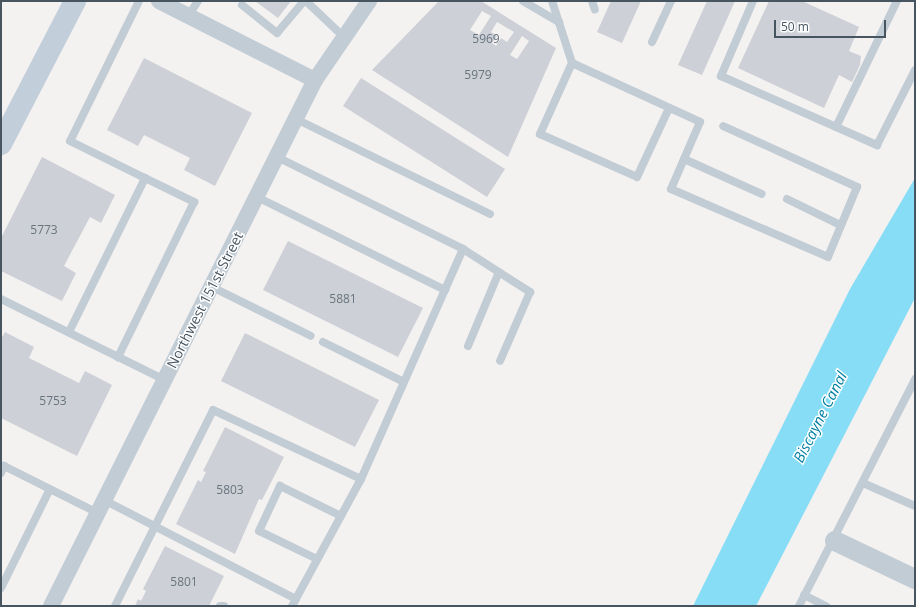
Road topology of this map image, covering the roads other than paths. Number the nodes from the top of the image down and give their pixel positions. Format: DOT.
graph roads {
  1 [pos="74,1"];
  2 [pos="140,1"];
  3 [pos="159,1"];
  4 [pos="198,1"];
  5 [pos="305,1"];
  6 [pos="370,1"];
  7 [pos="523,1"];
  8 [pos="552,1"];
  9 [pos="592,1"];
  10 [pos="671,1"];
  11 [pos="753,1"];
  12 [pos="897,1"];
  13 [pos="242,2"];
  14 [pos="595,10"];
  15 [pos="188,16"];
  16 [pos="559,22"];
  17 [pos="344,37"];
  18 [pos="652,42"];
  19 [pos="572,63"];
  20 [pos="915,70"];
  21 [pos="315,80"];
  22 [pos="669,108"];
  23 [pos="296,119"];
  24 [pos="723,126"];
  25 [pos="836,127"];
  26 [pos="4,131"];
  27 [pos="277,156"];
  28 [pos="684,159"];
  29 [pos="145,178"];
  30 [pos="762,194"];
  31 [pos="257,197"];
  32 [pos="787,200"];
  33 [pos="490,214"];
  34 [pos="840,225"];
  35 [pos="463,250"];
  36 [pos="499,272"];
  37 [pos="212,287"];
  38 [pos="445,290"];
  39 [pos="1,299"];
  40 [pos="69,332"];
  41 [pos="311,336"];
  42 [pos="323,342"];
  43 [pos="468,346"];
  44 [pos="118,357"];
  45 [pos="500,361"];
  46 [pos="915,378"];
  47 [pos="165,380"];
  48 [pos="404,382"];
  49 [pos="2,468"];
  50 [pos="361,479"];
  51 [pos="863,483"];
  52 [pos="50,489"];
  53 [pos="915,506"];
  54 [pos="101,507"];
  55 [pos="341,516"];
  56 [pos="155,526"];
  57 [pos="835,541"];
  58 [pos="317,559"];
  59 [pos="915,579"];
  60 [pos="1,588"];
  61 [pos="804,595"];
  62 [pos="294,602"];
  63 [pos="51,606"];
  64 [pos="115,606"];
  65 [pos="220,606"];
  66 [pos="224,606"];
  67 [pos="799,606"];
  68 [pos="826,606"];
  1 -- 26 [label="main road"];
  2 -- 29 [label="lane"];
  3 -- 15 [label="street"];
  4 -- 15 [label="lane"];
  5 -- 13 [label="lane"];
  5 -- 17 [label="lane"];
  6 -- 17 [label="street, Northwest 151st Street"];
  7 -- 16 [label="lane"];
  8 -- 16 [label="lane"];
  9 -- 14 [label="lane"];
  10 -- 18 [label="lane"];
  11 -- 25 [label="lane"];
  12 -- 25 [label="lane"];
  15 -- 21 [label="street"];
  16 -- 19 [label="lane"];
  17 -- 21 [label="street, Northwest 151st Street"];
  19 -- 22 [label="lane"];
  19 -- 22 [label="lane"];
  20 -- 25 [label="lane"];
  21 -- 23 [label="street, Northwest 151st Street"];
  22 -- 28 [label="lane"];
  23 -- 27 [label="street, Northwest 151st Street"];
  23 -- 33 [label="lane"];
  24 -- 34 [label="lane"];
  27 -- 31 [label="street, Northwest 151st Street"];
  27 -- 35 [label="lane"];
  28 -- 30 [label="lane"];
  28 -- 34 [label="lane"];
  29 -- 40 [label="lane"];
  29 -- 44 [label="lane"];
  31 -- 37 [label="street, Northwest 151st Street"];
  31 -- 38 [label="lane"];
  32 -- 34 [label="lane"];
  35 -- 36 [label="lane"];
  35 -- 38 [label="lane"];
  36 -- 43 [label="lane"];
  36 -- 45 [label="lane"];
  37 -- 41 [label="lane"];
  37 -- 47 [label="street, Northwest 151st Street"];
  38 -- 48 [label="lane"];
  39 -- 40 [label="lane"];
  40 -- 44 [label="lane"];
  42 -- 48 [label="lane"];
  44 -- 47 [label="lane"];
  46 -- 51 [label="lane"];
  47 -- 54 [label="street, Northwest 151st Street"];
  48 -- 50 [label="lane"];
  49 -- 52 [label="lane"];
  50 -- 55 [label="lane"];
  50 -- 56 [label="lane"];
  51 -- 53 [label="lane"];
  51 -- 57 [label="lane"];
  52 -- 54 [label="lane"];
  52 -- 60 [label="lane"];
  54 -- 56 [label="lane"];
  54 -- 63 [label="street, Northwest 151st Street"];
  55 -- 58 [label="lane"];
  55 -- 58 [label="lane"];
  56 -- 62 [label="lane"];
  56 -- 64 [label="lane"];
  57 -- 59 [label="street"];
  57 -- 61 [label="lane"];
  58 -- 62 [label="lane"];
  61 -- 67 [label="lane"];
  61 -- 68 [label="lane"];
  65 -- 66 [label="lane"];
}
